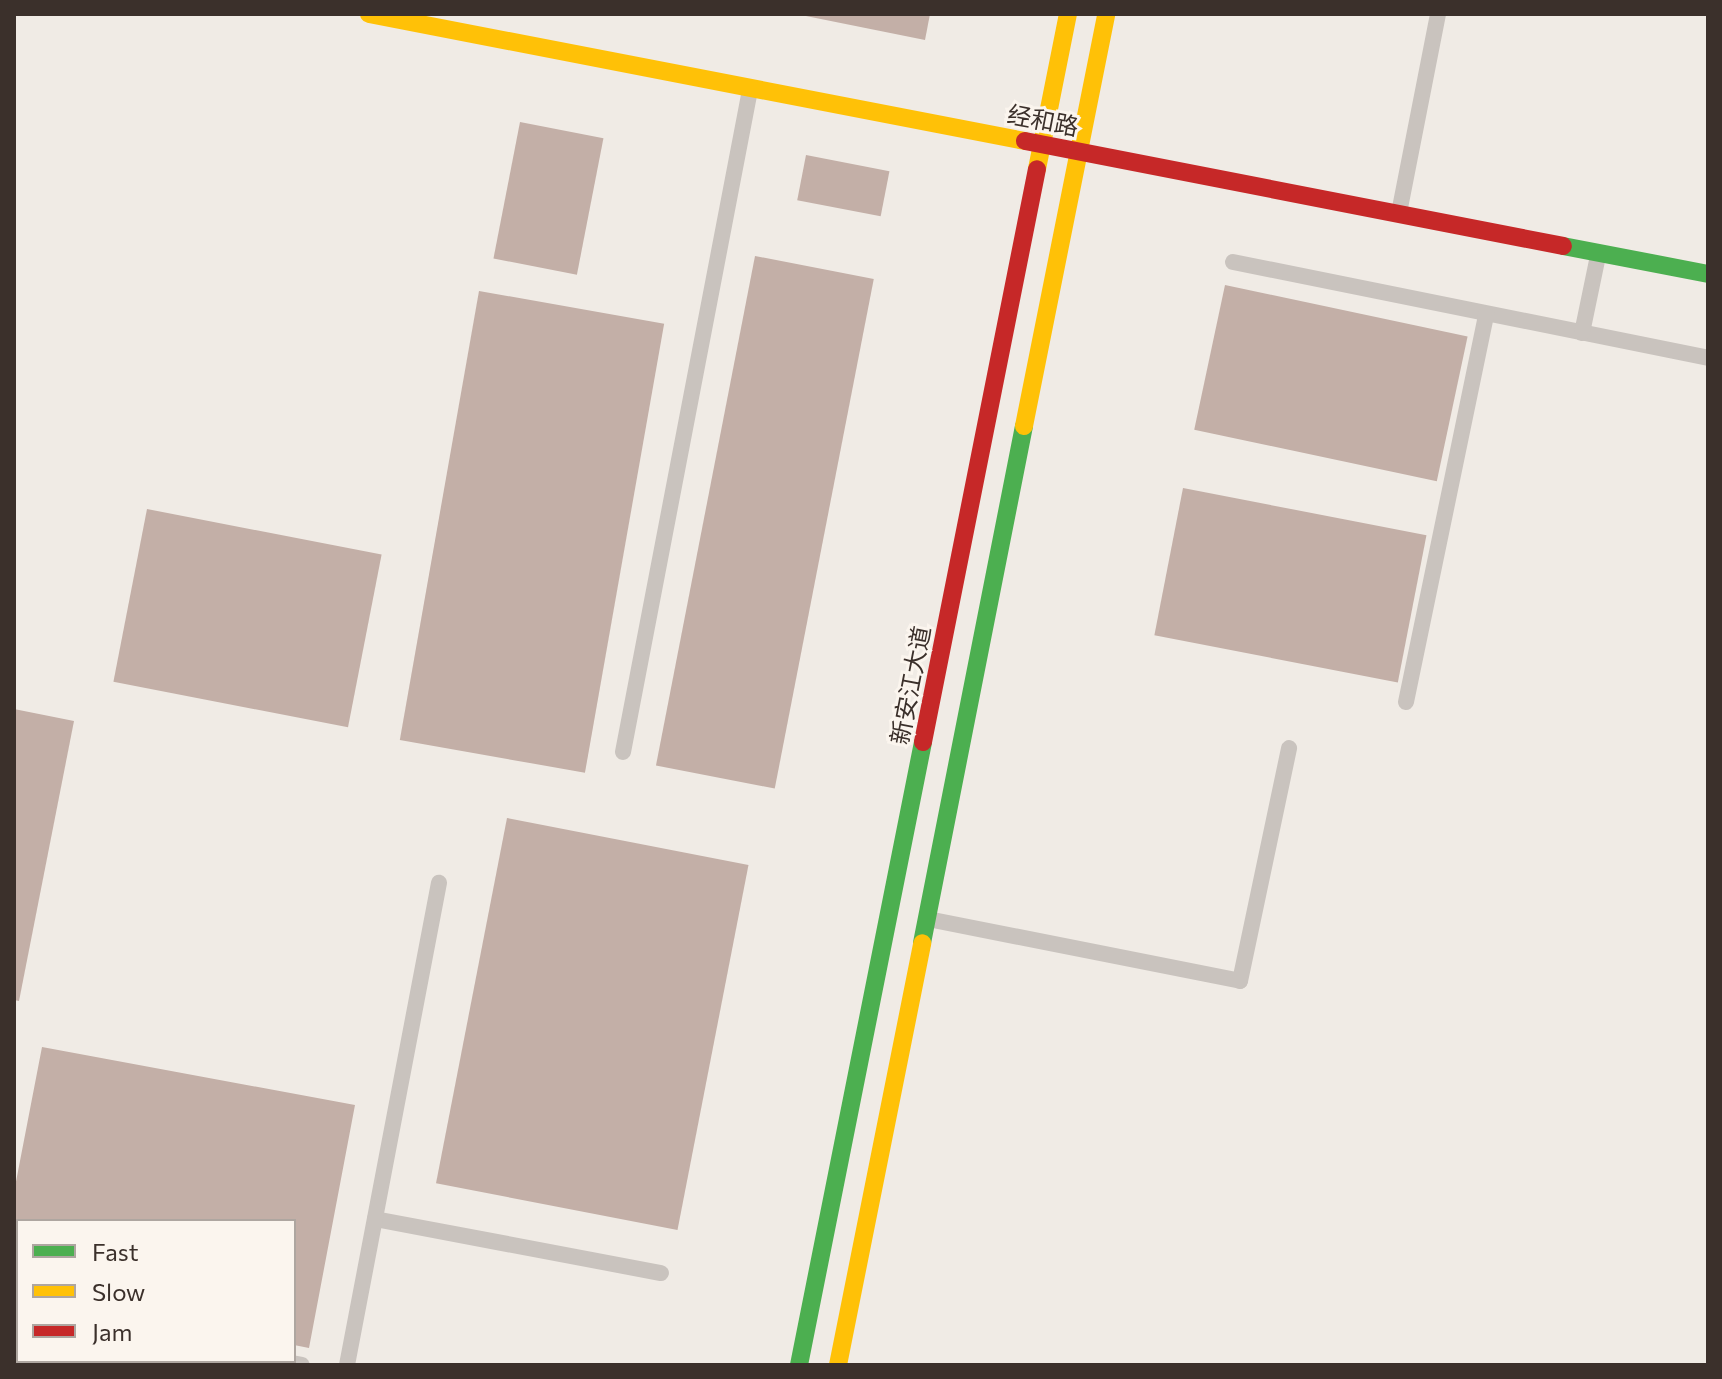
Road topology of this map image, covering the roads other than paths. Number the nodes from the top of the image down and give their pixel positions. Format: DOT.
graph roads {
  1 [pos="369,14"];
  2 [pos="1068,14"];
  3 [pos="1106,14"];
  4 [pos="1438,14"];
  5 [pos="428,20"];
  6 [pos="751,88"];
  7 [pos="1042,145"];
  8 [pos="1079,152"];
  9 [pos="1399,213"];
  10 [pos="1599,252"];
  11 [pos="1233,262"];
  12 [pos="1708,274"];
  13 [pos="1486,314"];
  14 [pos="1582,333"];
  15 [pos="1708,358"];
  16 [pos="1406,702"];
  17 [pos="1289,748"];
  18 [pos="623,752"];
  19 [pos="439,883"];
  20 [pos="927,918"];
  21 [pos="375,1219"];
  22 [pos="661,1273"];
  23 [pos="347,1365"];
  24 [pos="799,1365"];
  25 [pos="838,1365"];
  1 -- 5 [label="main road, 经和路"];
  2 -- 7 [label="main road, 新安江大道"];
  3 -- 8 [label="main road"];
  4 -- 9 [label="lane"];
  5 -- 6 [label="main road, 经和路"];
  6 -- 7 [label="main road, 经和路"];
  6 -- 18 [label="lane"];
  7 -- 8 [label="main road, 经和路"];
  7 -- 24 [label="main road, 新安江大道"];
  8 -- 9 [label="main road, 经和路"];
  8 -- 20 [label="main road"];
  9 -- 10 [label="main road, 经和路"];
  10 -- 12 [label="main road, 经和路"];
  10 -- 14 [label="lane"];
  11 -- 13 [label="lane"];
  13 -- 14 [label="lane"];
  13 -- 16 [label="lane"];
  14 -- 15 [label="lane"];
  17 -- 20 [label="lane"];
  19 -- 21 [label="lane"];
  20 -- 25 [label="main road"];
  21 -- 22 [label="lane"];
  21 -- 23 [label="lane"];
}
